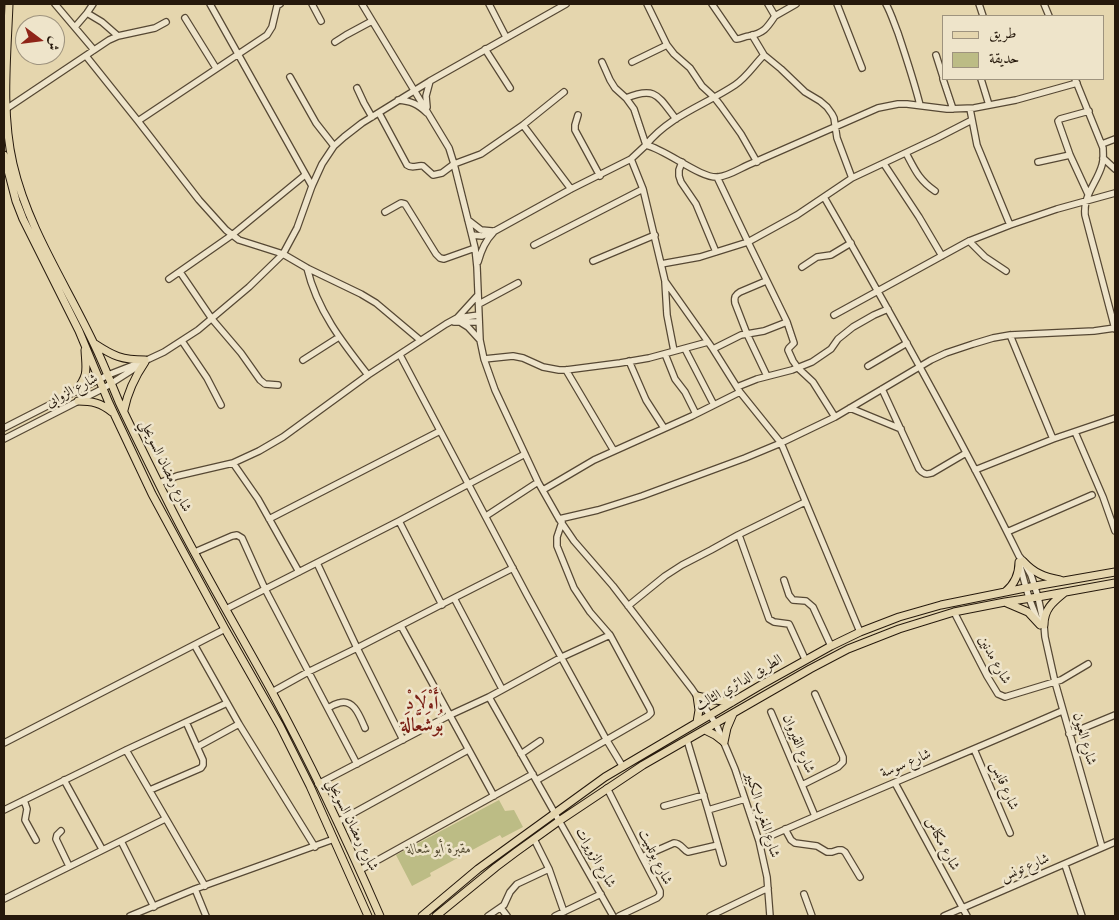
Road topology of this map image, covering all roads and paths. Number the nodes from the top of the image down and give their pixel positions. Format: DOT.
graph roads {
  1 [pos="9,4"];
  2 [pos="55,4"];
  3 [pos="94,4"];
  4 [pos="210,4"];
  5 [pos="280,4"];
  6 [pos="312,4"];
  7 [pos="362,4"];
  8 [pos="489,4"];
  9 [pos="566,4"];
  10 [pos="647,4"];
  11 [pos="712,4"];
  12 [pos="768,4"];
  13 [pos="796,4"];
  14 [pos="837,4"];
  15 [pos="886,4"];
  16 [pos="87,14"];
  17 [pos="776,16"];
  18 [pos="185,18"];
  19 [pos="321,21"];
  20 [pos="372,21"];
  21 [pos="166,22"];
  22 [pos="75,27"];
  23 [pos="752,35"];
  24 [pos="118,36"];
  25 [pos="506,37"];
  26 [pos="335,42"];
  27 [pos="667,45"];
  28 [pos="486,49"];
  29 [pos="94,50"];
  30 [pos="238,53"];
  31 [pos="764,55"];
  32 [pos="936,55"];
  33 [pos="86,56"];
  34 [pos="602,62"];
  35 [pos="632,62"];
  36 [pos="216,68"];
  37 [pos="862,68"];
  38 [pos="942,75"];
  39 [pos="290,77"];
  40 [pos="944,80"];
  41 [pos="981,80"];
  42 [pos="430,81"];
  43 [pos="1076,81"];
  44 [pos="357,88"];
  45 [pos="510,88"];
  46 [pos="415,90"];
  47 [pos="564,92"];
  48 [pos="714,97"];
  49 [pos="626,98"];
  50 [pos="398,100"];
  51 [pos="920,105"];
  52 [pos="989,105"];
  53 [pos="6,109"];
  54 [pos="953,109"];
  55 [pos="970,109"];
  56 [pos="1089,111"];
  57 [pos="379,113"];
  58 [pos="430,114"];
  59 [pos="578,115"];
  60 [pos="372,117"];
  61 [pos="676,119"];
  62 [pos="972,120"];
  63 [pos="138,121"];
  64 [pos="523,125"];
  65 [pos="835,128"];
  66 [pos="1115,139"];
  67 [pos="1102,144"];
  68 [pos="646,145"];
  69 [pos="334,146"];
  70 [pos="906,153"];
  71 [pos="4,155"];
  72 [pos="1070,155"];
  73 [pos="631,158"];
  74 [pos="1104,158"];
  75 [pos="682,162"];
  76 [pos="757,162"];
  77 [pos="1038,162"];
  78 [pos="454,164"];
  79 [pos="884,164"];
  80 [pos="1115,169"];
  81 [pos="305,175"];
  82 [pos="600,176"];
  83 [pos="717,177"];
  84 [pos="852,178"];
  85 [pos="312,186"];
  86 [pos="571,189"];
  87 [pos="643,189"];
  88 [pos="935,191"];
  89 [pos="1115,193"];
  90 [pos="824,197"];
  91 [pos="1087,198"];
  92 [pos="385,212"];
  93 [pos="467,219"];
  94 [pos="1010,225"];
  95 [pos="495,231"];
  96 [pos="232,235"];
  97 [pos="472,235"];
  98 [pos="655,235"];
  99 [pos="969,241"];
  100 [pos="748,242"];
  101 [pos="851,243"];
  102 [pos="534,245"];
  103 [pos="475,248"];
  104 [pos="716,252"];
  105 [pos="283,254"];
  106 [pos="942,256"];
  107 [pos="593,261"];
  108 [pos="661,264"];
  109 [pos="477,267"];
  110 [pos="802,267"];
  111 [pos="307,268"];
  112 [pos="1006,271"];
  113 [pos="180,272"];
  114 [pos="169,279"];
  115 [pos="665,281"];
  116 [pos="766,281"];
  117 [pos="518,283"];
  118 [pos="877,291"];
  119 [pos="478,295"];
  120 [pos="479,304"];
  121 [pos="888,309"];
  122 [pos="479,315"];
  123 [pos="834,315"];
  124 [pos="212,319"];
  125 [pos="458,320"];
  126 [pos="479,322"];
  127 [pos="786,322"];
  128 [pos="1115,329"];
  129 [pos="747,334"];
  130 [pos="1010,335"];
  131 [pos="339,337"];
  132 [pos="420,340"];
  133 [pos="480,340"];
  134 [pos="182,341"];
  135 [pos="708,342"];
  136 [pos="93,343"];
  137 [pos="907,343"];
  138 [pos="85,345"];
  139 [pos="685,349"];
  140 [pos="713,349"];
  141 [pos="674,352"];
  142 [pos="665,354"];
  143 [pos="400,355"];
  144 [pos="146,360"];
  145 [pos="303,360"];
  146 [pos="484,360"];
  147 [pos="629,361"];
  148 [pos="868,366"];
  149 [pos="920,367"];
  150 [pos="798,368"];
  151 [pos="566,370"];
  152 [pos="108,375"];
  153 [pos="368,375"];
  154 [pos="767,376"];
  155 [pos="100,379"];
  156 [pos="112,384"];
  157 [pos="278,386"];
  158 [pos="104,388"];
  159 [pos="739,389"];
  160 [pos="882,389"];
  161 [pos="76,391"];
  162 [pos="78,401"];
  163 [pos="220,405"];
  164 [pos="714,405"];
  165 [pos="850,408"];
  166 [pos="124,411"];
  167 [pos="114,413"];
  168 [pos="696,414"];
  169 [pos="835,417"];
  170 [pos="25,418"];
  171 [pos="1115,418"];
  172 [pos="29,427"];
  173 [pos="4,428"];
  174 [pos="664,428"];
  175 [pos="900,429"];
  176 [pos="440,431"];
  177 [pos="1075,432"];
  178 [pos="4,439"];
  179 [pos="1053,439"];
  180 [pos="781,444"];
  181 [pos="614,451"];
  182 [pos="966,453"];
  183 [pos="525,454"];
  184 [pos="233,463"];
  185 [pos="975,470"];
  186 [pos="538,482"];
  187 [pos="159,483"];
  188 [pos="469,483"];
  189 [pos="543,490"];
  190 [pos="1092,495"];
  191 [pos="805,502"];
  192 [pos="486,516"];
  193 [pos="269,519"];
  194 [pos="399,521"];
  195 [pos="560,521"];
  196 [pos="1115,531"];
  197 [pos="1007,532"];
  198 [pos="740,538"];
  199 [pos="195,552"];
  200 [pos="1020,560"];
  201 [pos="316,564"];
  202 [pos="513,568"];
  203 [pos="299,572"];
  204 [pos="1115,572"];
  205 [pos="784,580"];
  206 [pos="1066,580"];
  207 [pos="1115,582"];
  208 [pos="1035,586"];
  209 [pos="1026,588"];
  210 [pos="265,589"];
  211 [pos="1004,592"];
  212 [pos="1067,592"];
  213 [pos="1038,597"];
  214 [pos="454,598"];
  215 [pos="1029,598"];
  216 [pos="1005,602"];
  217 [pos="442,605"];
  218 [pos="628,606"];
  219 [pos="226,609"];
  220 [pos="954,612"];
  221 [pos="1042,625"];
  222 [pos="401,626"];
  223 [pos="225,630"];
  224 [pos="860,632"];
  225 [pos="610,635"];
  226 [pos="195,646"];
  227 [pos="830,646"];
  228 [pos="357,648"];
  229 [pos="562,657"];
  230 [pos="805,660"];
  231 [pos="1088,664"];
  232 [pos="308,672"];
  233 [pos="1054,682"];
  234 [pos="502,689"];
  235 [pos="272,692"];
  236 [pos="816,694"];
  237 [pos="697,696"];
  238 [pos="488,697"];
  239 [pos="732,702"];
  240 [pos="227,703"];
  241 [pos="328,708"];
  242 [pos="1062,711"];
  243 [pos="771,712"];
  244 [pos="710,714"];
  245 [pos="733,714"];
  246 [pos="450,715"];
  247 [pos="1115,716"];
  248 [pos="186,722"];
  249 [pos="697,722"];
  250 [pos="239,724"];
  251 [pos="716,724"];
  252 [pos="365,728"];
  253 [pos="705,730"];
  254 [pos="1069,734"];
  255 [pos="606,739"];
  256 [pos="404,740"];
  257 [pos="687,740"];
  258 [pos="540,741"];
  259 [pos="724,742"];
  260 [pos="4,743"];
  261 [pos="197,747"];
  262 [pos="974,749"];
  263 [pos="126,750"];
  264 [pos="468,750"];
  265 [pos="521,754"];
  266 [pos="357,764"];
  267 [pos="623,767"];
  268 [pos="535,777"];
  269 [pos="64,780"];
  270 [pos="895,783"];
  271 [pos="318,784"];
  272 [pos="802,785"];
  273 [pos="607,788"];
  274 [pos="150,790"];
  275 [pos="704,795"];
  276 [pos="494,796"];
  277 [pos="745,799"];
  278 [pos="24,800"];
  279 [pos="664,806"];
  280 [pos="4,810"];
  281 [pos="708,810"];
  282 [pos="554,813"];
  283 [pos="815,816"];
  284 [pos="165,819"];
  285 [pos="337,821"];
  286 [pos="559,821"];
  287 [pos="785,829"];
  288 [pos="60,831"];
  289 [pos="1010,833"];
  290 [pos="334,839"];
  291 [pos="534,839"];
  292 [pos="36,840"];
  293 [pos="759,840"];
  294 [pos="121,841"];
  295 [pos="1115,842"];
  296 [pos="718,845"];
  297 [pos="314,846"];
  298 [pos="1102,848"];
  299 [pos="102,849"];
  300 [pos="642,858"];
  301 [pos="723,863"];
  302 [pos="1065,865"];
  303 [pos="69,866"];
  304 [pos="549,869"];
  305 [pos="360,870"];
  306 [pos="860,876"];
  307 [pos="205,886"];
  308 [pos="768,888"];
  309 [pos="195,889"];
  310 [pos="600,894"];
  311 [pos="804,894"];
  312 [pos="4,899"];
  313 [pos="363,906"];
  314 [pos="154,907"];
  315 [pos="501,908"];
  316 [pos="962,908"];
  317 [pos="564,912"];
  318 [pos="130,916"];
  319 [pos="206,916"];
  320 [pos="364,916"];
  321 [pos="368,916"];
  322 [pos="380,916"];
  323 [pos="422,916"];
  324 [pos="436,916"];
  325 [pos="488,916"];
  326 [pos="507,916"];
  327 [pos="555,916"];
  328 [pos="613,916"];
  329 [pos="618,916"];
  330 [pos="710,916"];
  331 [pos="770,916"];
  332 [pos="812,916"];
  333 [pos="944,916"];
  334 [pos="967,916"];
  335 [pos="1082,916"];
  1 -- 53 [label="main road, شارع رمضان السويحلي"];
  2 -- 22 [label="street"];
  3 -- 16 [label="street"];
  4 -- 30 [label="street"];
  5 -- 30 [label="street"];
  6 -- 19 [label="street"];
  7 -- 20 [label="street, شارع المغرب الكبير"];
  8 -- 25 [label="street"];
  9 -- 25 [label="street"];
  10 -- 27 [label="street"];
  11 -- 23 [label="street"];
  12 -- 17 [label="street"];
  13 -- 17 [label="street"];
  14 -- 37 [label="street"];
  15 -- 51 [label="street"];
  16 -- 22 [label="street"];
  16 -- 24 [label="street"];
  17 -- 23 [label="street"];
  18 -- 36 [label="street"];
  20 -- 26 [label="street"];
  20 -- 46 [label="street, شارع المغرب الكبير"];
  21 -- 24 [label="street"];
  22 -- 29 [label="street"];
  23 -- 31 [label="street"];
  24 -- 29 [label="street"];
  25 -- 28 [label="street"];
  27 -- 35 [label="street"];
  27 -- 48 [label="street"];
  28 -- 42 [label="street"];
  28 -- 45 [label="street"];
  29 -- 33 [label="street"];
  30 -- 36 [label="street"];
  30 -- 81 [label="street"];
  31 -- 48 [label="street"];
  31 -- 65 [label="street"];
  32 -- 38 [label="street"];
  33 -- 53 [label="street"];
  33 -- 63 [label="street"];
  34 -- 49 [label="street"];
  36 -- 63 [label="street"];
  39 -- 69 [label="street"];
  40 -- 54 [label="street"];
  41 -- 52 [label="street"];
  42 -- 46 [label="street"];
  42 -- 58 [label="street"];
  43 -- 52 [label="street"];
  43 -- 56 [label="street"];
  44 -- 60 [label="street"];
  46 -- 50 [label="street"];
  46 -- 58 [label="street, شارع المغرب الكبير"];
  47 -- 64 [label="street"];
  48 -- 61 [label="street"];
  48 -- 76 [label="street"];
  49 -- 61 [label="street"];
  49 -- 68 [label="street"];
  50 -- 57 [label="street"];
  50 -- 58 [label="street"];
  51 -- 54 [label="street"];
  51 -- 65 [label="street"];
  52 -- 55 [label="street"];
  53 -- 136 [label="main road, شارع رمضان السويحلي"];
  54 -- 55 [label="street"];
  55 -- 62 [label="street"];
  56 -- 67 [label="street"];
  56 -- 72 [label="street"];
  57 -- 60 [label="street"];
  57 -- 78 [label="street"];
  58 -- 78 [label="street, شارع المغرب الكبير"];
  59 -- 82 [label="street"];
  60 -- 69 [label="street"];
  61 -- 68 [label="street"];
  62 -- 70 [label="street"];
  62 -- 94 [label="street"];
  63 -- 96 [label="street"];
  64 -- 78 [label="street"];
  64 -- 86 [label="street"];
  65 -- 76 [label="street"];
  65 -- 84 [label="street"];
  66 -- 67 [label="street"];
  67 -- 74 [label="street"];
  68 -- 73 [label="street"];
  68 -- 75 [label="street"];
  69 -- 85 [label="street"];
  70 -- 79 [label="street"];
  70 -- 88 [label="street"];
  71 -- 138 [label="main road, شارع رمضان السويحلي"];
  72 -- 77 [label="street"];
  72 -- 91 [label="street"];
  73 -- 82 [label="street"];
  73 -- 87 [label="street"];
  74 -- 80 [label="street"];
  74 -- 91 [label="street"];
  75 -- 83 [label="street"];
  75 -- 104 [label="street"];
  76 -- 83 [label="street"];
  78 -- 93 [label="street, شارع المغرب الكبير"];
  79 -- 84 [label="street"];
  79 -- 106 [label="street"];
  81 -- 85 [label="street"];
  81 -- 96 [label="street"];
  82 -- 86 [label="street"];
  83 -- 100 [label="street"];
  84 -- 90 [label="street"];
  85 -- 105 [label="street"];
  86 -- 95 [label="street"];
  87 -- 98 [label="street"];
  87 -- 102 [label="street"];
  89 -- 91 [label="street"];
  90 -- 100 [label="street"];
  90 -- 101 [label="street"];
  91 -- 94 [label="street"];
  91 -- 128 [label="street"];
  92 -- 103 [label="street"];
  93 -- 95 [label="street"];
  93 -- 97 [label="street, شارع المغرب الكبير"];
  94 -- 99 [label="street"];
  95 -- 97 [label="street"];
  95 -- 109 [label="street"];
  96 -- 105 [label="street"];
  96 -- 113 [label="street"];
  97 -- 103 [label="street, شارع المغرب الكبير"];
  98 -- 107 [label="street"];
  98 -- 108 [label="street"];
  99 -- 106 [label="street"];
  99 -- 112 [label="street"];
  100 -- 104 [label="street"];
  100 -- 116 [label="street"];
  101 -- 110 [label="street"];
  101 -- 118 [label="street"];
  103 -- 109 [label="street, شارع المغرب الكبير"];
  104 -- 108 [label="street"];
  105 -- 111 [label="street"];
  105 -- 124 [label="street"];
  106 -- 118 [label="street"];
  108 -- 115 [label="street"];
  109 -- 119 [label="street, شارع المغرب الكبير"];
  111 -- 131 [label="street"];
  111 -- 132 [label="street"];
  113 -- 114 [label="street"];
  113 -- 124 [label="street"];
  115 -- 135 [label="street"];
  115 -- 141 [label="street"];
  116 -- 127 [label="street"];
  116 -- 129 [label="street"];
  117 -- 120 [label="street"];
  118 -- 121 [label="street"];
  118 -- 123 [label="street"];
  119 -- 120 [label="street, شارع المغرب الكبير"];
  119 -- 125 [label="street"];
  120 -- 122 [label="street, شارع المغرب الكبير"];
  121 -- 137 [label="street"];
  121 -- 150 [label="street"];
  122 -- 125 [label="street"];
  122 -- 126 [label="street, شارع المغرب الكبير"];
  124 -- 134 [label="street"];
  124 -- 157 [label="street"];
  125 -- 126 [label="street"];
  125 -- 132 [label="street"];
  125 -- 133 [label="street"];
  126 -- 133 [label="street, شارع المغرب الكبير"];
  127 -- 129 [label="street"];
  127 -- 150 [label="street"];
  128 -- 130 [label="street"];
  129 -- 140 [label="street"];
  129 -- 154 [label="street"];
  130 -- 149 [label="street"];
  130 -- 179 [label="street"];
  131 -- 145 [label="street"];
  131 -- 153 [label="street"];
  132 -- 143 [label="street"];
  133 -- 146 [label="street, شارع المغرب الكبير"];
  134 -- 144 [label="street"];
  134 -- 163 [label="street"];
  135 -- 139 [label="street"];
  135 -- 140 [label="street"];
  136 -- 144 [label="main road"];
  136 -- 152 [label="main road, شارع رمضان السويحلي"];
  137 -- 148 [label="street"];
  137 -- 149 [label="street"];
  138 -- 155 [label="main road, شارع رمضان السويحلي"];
  138 -- 161 [label="main road"];
  139 -- 141 [label="street"];
  139 -- 164 [label="street"];
  140 -- 159 [label="street"];
  141 -- 142 [label="street"];
  142 -- 147 [label="street"];
  142 -- 168 [label="street"];
  143 -- 153 [label="street"];
  143 -- 176 [label="street"];
  144 -- 152 [label="street, شارع الزوابى"];
  144 -- 156 [label="street, شارع الزوابى"];
  144 -- 166 [label="main road"];
  146 -- 151 [label="street"];
  146 -- 183 [label="street, شارع المغرب الكبير"];
  147 -- 151 [label="street"];
  147 -- 174 [label="street"];
  149 -- 160 [label="street"];
  149 -- 182 [label="street"];
  150 -- 154 [label="street"];
  150 -- 169 [label="street"];
  151 -- 181 [label="street"];
  152 -- 155 [label="street, شارع الزوابى"];
  152 -- 156 [label="main road, شارع رمضان السويحلي"];
  153 -- 184 [label="street"];
  154 -- 159 [label="street"];
  155 -- 158 [label="main road, شارع رمضان السويحلي"];
  155 -- 161 [label="street, شارع الزوابى"];
  156 -- 158 [label="street, شارع الزوابى"];
  156 -- 166 [label="main road, شارع رمضان السويحلي"];
  158 -- 162 [label="street, شارع الزوابى"];
  158 -- 167 [label="main road, شارع رمضان السويحلي"];
  159 -- 164 [label="street"];
  159 -- 180 [label="street"];
  160 -- 165 [label="street"];
  160 -- 175 [label="street"];
  161 -- 170 [label="street, شارع الزوابى"];
  162 -- 167 [label="main road"];
  162 -- 172 [label="street, شارع الزوابى"];
  164 -- 168 [label="street"];
  165 -- 169 [label="street"];
  165 -- 175 [label="street"];
  166 -- 187 [label="main road, شارع رمضان السويحلي"];
  167 -- 223 [label="main road, شارع رمضان السويحلي"];
  168 -- 174 [label="street"];
  169 -- 180 [label="street"];
  170 -- 172 [label="street"];
  170 -- 173 [label="street, شارع الزوابى"];
  171 -- 177 [label="street"];
  172 -- 178 [label="street, شارع الزوابى"];
  174 -- 181 [label="street"];
  175 -- 182 [label="street"];
  176 -- 188 [label="street"];
  176 -- 193 [label="street"];
  177 -- 179 [label="street"];
  177 -- 196 [label="street"];
  179 -- 185 [label="street"];
  180 -- 191 [label="street"];
  180 -- 195 [label="street"];
  181 -- 189 [label="street"];
  182 -- 185 [label="street"];
  183 -- 186 [label="street, شارع المغرب الكبير"];
  183 -- 188 [label="street"];
  184 -- 187 [label="street"];
  184 -- 193 [label="street"];
  185 -- 197 [label="street"];
  186 -- 189 [label="street, شارع المغرب الكبير"];
  186 -- 192 [label="street"];
  187 -- 199 [label="main road, شارع رمضان السويحلي"];
  188 -- 192 [label="street"];
  188 -- 194 [label="street"];
  189 -- 195 [label="street, شارع المغرب الكبير"];
  190 -- 197 [label="street"];
  191 -- 218 [label="street"];
  191 -- 224 [label="street"];
  192 -- 202 [label="street"];
  193 -- 203 [label="street"];
  194 -- 201 [label="street"];
  194 -- 217 [label="street"];
  195 -- 218 [label="street, شارع المغرب الكبير"];
  195 -- 225 [label="street"];
  197 -- 200 [label="street"];
  198 -- 230 [label="street"];
  199 -- 210 [label="street"];
  199 -- 219 [label="main road, شارع رمضان السويحلي"];
  200 -- 206 [label="main road"];
  200 -- 208 [label="street"];
  200 -- 209 [label="street"];
  200 -- 211 [label="main road"];
  201 -- 203 [label="street"];
  201 -- 228 [label="street"];
  202 -- 214 [label="street"];
  202 -- 229 [label="street"];
  203 -- 210 [label="street"];
  204 -- 206 [label="main road, الطريق الدائري الثالث"];
  205 -- 227 [label="street"];
  206 -- 208 [label="main road, الطريق الدائري الثالث"];
  207 -- 212 [label="main road, الطريق الدائري الثالث"];
  208 -- 209 [label="main road, الطريق الدائري الثالث"];
  208 -- 213 [label="street"];
  209 -- 211 [label="main road, الطريق الدائري الثالث"];
  209 -- 215 [label="street"];
  210 -- 219 [label="street"];
  210 -- 232 [label="street"];
  211 -- 224 [label="main road, الطريق الدائري الثالث"];
  212 -- 213 [label="main road, الطريق الدائري الثالث"];
  212 -- 221 [label="main road"];
  213 -- 215 [label="main road, الطريق الدائري الثالث"];
  213 -- 221 [label="street"];
  214 -- 217 [label="street"];
  214 -- 234 [label="street"];
  215 -- 216 [label="main road, الطريق الدائري الثالث"];
  215 -- 221 [label="street"];
  216 -- 220 [label="main road, الطريق الدائري الثالث"];
  216 -- 221 [label="main road"];
  217 -- 222 [label="street"];
  218 -- 237 [label="street, شارع المغرب الكبير"];
  219 -- 235 [label="main road, شارع رمضان السويحلي"];
  220 -- 233 [label="street, شارع مدنين"];
  220 -- 245 [label="main road, الطريق الدائري الثالث"];
  221 -- 233 [label="street, شارع العيون"];
  222 -- 228 [label="street"];
  222 -- 246 [label="street"];
  223 -- 226 [label="street"];
  223 -- 290 [label="main road, شارع رمضان السويحلي"];
  224 -- 227 [label="main road, الطريق الدائري الثالث"];
  225 -- 229 [label="street"];
  225 -- 255 [label="street"];
  226 -- 240 [label="street"];
  226 -- 260 [label="street"];
  227 -- 230 [label="main road, الطريق الدائري الثالث"];
  228 -- 232 [label="street"];
  228 -- 256 [label="street"];
  229 -- 234 [label="street"];
  229 -- 255 [label="street"];
  230 -- 239 [label="main road, الطريق الدائري الثالث"];
  231 -- 233 [label="street, شارع مدنين"];
  232 -- 235 [label="street"];
  232 -- 241 [label="street"];
  233 -- 242 [label="street, شارع العيون"];
  234 -- 238 [label="street"];
  235 -- 271 [label="main road, شارع رمضان السويحلي"];
  236 -- 272 [label="street, شارع القيروان"];
  237 -- 239 [label="main road"];
  237 -- 244 [label="street, شارع المغرب الكبير"];
  237 -- 249 [label="main road"];
  238 -- 246 [label="street"];
  238 -- 265 [label="street, شارع الزويرات"];
  239 -- 244 [label="main road, الطريق الدائري الثالث"];
  240 -- 248 [label="street"];
  240 -- 250 [label="street"];
  241 -- 252 [label="street"];
  241 -- 266 [label="street"];
  242 -- 254 [label="street, شارع العيون"];
  242 -- 262 [label="street, شارع سوسة"];
  243 -- 272 [label="street, شارع القيروان"];
  244 -- 249 [label="main road, الطريق الدائري الثالث"];
  244 -- 251 [label="street, شارع المغرب الكبير"];
  245 -- 251 [label="main road, الطريق الدائري الثالث"];
  245 -- 259 [label="main road"];
  246 -- 256 [label="street"];
  246 -- 264 [label="street"];
  247 -- 254 [label="street"];
  248 -- 261 [label="street"];
  248 -- 263 [label="street"];
  249 -- 267 [label="main road, الطريق الدائري الثالث"];
  250 -- 261 [label="street"];
  250 -- 297 [label="street"];
  251 -- 253 [label="main road, الطريق الدائري الثالث"];
  251 -- 259 [label="street, شارع المغرب الكبير"];
  253 -- 257 [label="main road, الطريق الدائري الثالث"];
  253 -- 259 [label="main road"];
  254 -- 298 [label="street, شارع العيون"];
  255 -- 267 [label="street"];
  255 -- 268 [label="street"];
  256 -- 266 [label="street"];
  257 -- 273 [label="main road, الطريق الدائري الثالث"];
  257 -- 275 [label="street"];
  258 -- 265 [label="street"];
  259 -- 277 [label="street, شارع المغرب الكبير"];
  261 -- 274 [label="street"];
  262 -- 270 [label="street, شارع سوسة"];
  262 -- 289 [label="street, شارع قابس"];
  263 -- 269 [label="street"];
  263 -- 274 [label="street"];
  264 -- 276 [label="street"];
  264 -- 285 [label="street"];
  265 -- 268 [label="street, شارع الزويرات"];
  266 -- 271 [label="street"];
  267 -- 282 [label="main road, الطريق الدائري الثالث"];
  268 -- 276 [label="street"];
  268 -- 282 [label="street, شارع الزويرات"];
  269 -- 278 [label="street"];
  269 -- 299 [label="street"];
  270 -- 283 [label="street, شارع سوسة"];
  270 -- 316 [label="street, شارع مكناس"];
  271 -- 285 [label="main road, شارع رمضان السويحلي"];
  272 -- 283 [label="street, شارع القيروان"];
  273 -- 286 [label="main road, الطريق الدائري الثالث"];
  273 -- 300 [label="street, شارع بوتلميت"];
  274 -- 284 [label="street"];
  275 -- 279 [label="street"];
  275 -- 281 [label="street"];
  276 -- 305 [label="street"];
  277 -- 281 [label="street"];
  277 -- 293 [label="street, شارع المغرب الكبير"];
  278 -- 280 [label="street"];
  278 -- 292 [label="street"];
  281 -- 296 [label="street"];
  282 -- 286 [label="street, شارع الزويرات"];
  282 -- 323 [label="main road, الطريق الدائري الثالث"];
  283 -- 287 [label="street, شارع سوسة"];
  284 -- 294 [label="street"];
  284 -- 307 [label="street"];
  285 -- 305 [label="main road, شارع رمضان السويحلي"];
  286 -- 291 [label="main road, الطريق الدائري الثالث"];
  286 -- 310 [label="street, شارع الزويرات"];
  287 -- 293 [label="street, شارع سوسة"];
  287 -- 306 [label="street"];
  288 -- 303 [label="street"];
  290 -- 297 [label="street"];
  290 -- 313 [label="main road, شارع رمضان السويحلي"];
  291 -- 304 [label="street"];
  291 -- 324 [label="main road, الطريق الدائري الثالث"];
  293 -- 308 [label="street, شارع المغرب الكبير"];
  294 -- 299 [label="street"];
  294 -- 314 [label="street"];
  295 -- 298 [label="street, شارع تونس"];
  296 -- 300 [label="street"];
  296 -- 301 [label="street"];
  297 -- 307 [label="street"];
  298 -- 302 [label="street, شارع تونس"];
  299 -- 303 [label="street"];
  300 -- 329 [label="street, شارع بوتلميت"];
  302 -- 316 [label="street, شارع تونس"];
  302 -- 335 [label="street"];
  303 -- 312 [label="street"];
  304 -- 315 [label="street"];
  304 -- 317 [label="street"];
  305 -- 322 [label="main road, شارع رمضان السويحلي"];
  307 -- 309 [label="street"];
  308 -- 330 [label="street"];
  308 -- 331 [label="street, شارع المغرب الكبير"];
  309 -- 314 [label="street"];
  309 -- 319 [label="street"];
  310 -- 317 [label="street"];
  310 -- 328 [label="street, شارع الزويرات"];
  311 -- 332 [label="street"];
  313 -- 320 [label="main road"];
  313 -- 321 [label="main road, شارع رمضان السويحلي"];
  314 -- 318 [label="street"];
  315 -- 325 [label="street"];
  315 -- 326 [label="street"];
  316 -- 333 [label="street, شارع تونس"];
  316 -- 334 [label="street, شارع مكناس"];
  317 -- 327 [label="street"];
}
